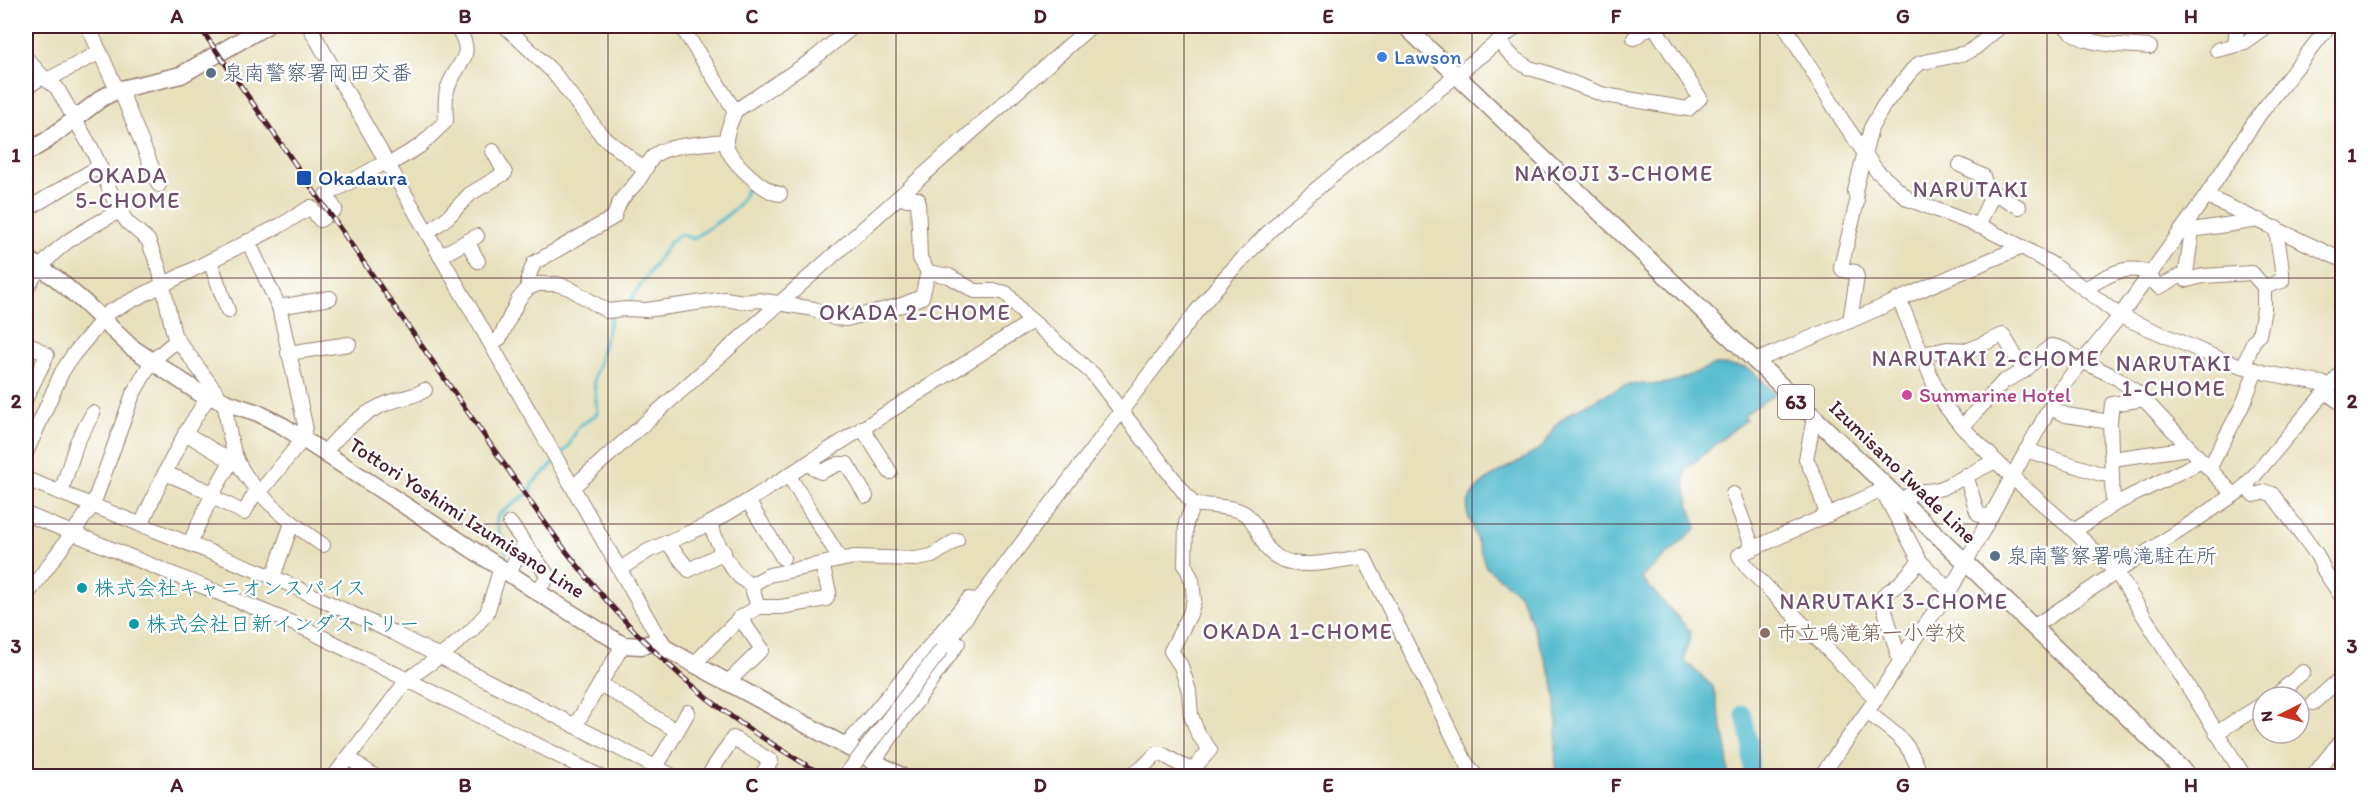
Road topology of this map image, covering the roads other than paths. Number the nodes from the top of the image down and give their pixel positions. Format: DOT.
graph roads {
  1 [pos="88,26"];
  2 [pos="266,26"];
  3 [pos="309,26"];
  4 [pos="456,26"];
  5 [pos="505,26"];
  6 [pos="681,26"];
  7 [pos="854,26"];
  8 [pos="1090,26"];
  9 [pos="1405,26"];
  10 [pos="1517,26"];
  11 [pos="1652,26"];
  12 [pos="1785,26"];
  13 [pos="2001,26"];
  14 [pos="2065,26"];
  15 [pos="2237,26"];
  16 [pos="2269,26"];
  17 [pos="2329,26"];
  18 [pos="1985,31"];
  19 [pos="1634,38"];
  20 [pos="1498,41"];
  21 [pos="2235,45"];
  22 [pos="2150,47"];
  23 [pos="2217,50"];
  24 [pos="100,52"];
  25 [pos="26,58"];
  26 [pos="1457,74"];
  27 [pos="45,79"];
  28 [pos="26,87"];
  29 [pos="119,89"];
  30 [pos="735,111"];
  31 [pos="75,117"];
  32 [pos="725,141"];
  33 [pos="493,151"];
  34 [pos="26,153"];
  35 [pos="1865,154"];
  36 [pos="387,163"];
  37 [pos="100,165"];
  38 [pos="1960,165"];
  39 [pos="644,169"];
  40 [pos="159,184"];
  41 [pos="780,194"];
  42 [pos="901,195"];
  43 [pos="2206,196"];
  44 [pos="1990,200"];
  45 [pos="2019,207"];
  46 [pos="26,210"];
  47 [pos="120,211"];
  48 [pos="2259,220"];
  49 [pos="1978,226"];
  50 [pos="2188,228"];
  51 [pos="2276,228"];
  52 [pos="427,233"];
  53 [pos="248,241"];
  54 [pos="2022,247"];
  55 [pos="440,256"];
  56 [pos="2343,260"];
  57 [pos="210,261"];
  58 [pos="478,261"];
  59 [pos="32,262"];
  60 [pos="928,272"];
  61 [pos="2150,275"];
  62 [pos="2181,276"];
  63 [pos="163,285"];
  64 [pos="2264,287"];
  65 [pos="528,288"];
  66 [pos="26,289"];
  67 [pos="2085,289"];
  68 [pos="330,298"];
  69 [pos="1899,298"];
  70 [pos="779,305"];
  71 [pos="279,307"];
  72 [pos="228,311"];
  73 [pos="2120,316"];
  74 [pos="102,319"];
  75 [pos="1032,321"];
  76 [pos="1850,321"];
  77 [pos="177,340"];
  78 [pos="26,342"];
  79 [pos="348,344"];
  80 [pos="491,344"];
  81 [pos="288,353"];
  82 [pos="1922,354"];
  83 [pos="1755,361"];
  84 [pos="152,362"];
  85 [pos="2082,362"];
  86 [pos="2250,368"];
  87 [pos="2024,371"];
  88 [pos="2343,372"];
  89 [pos="2328,389"];
  90 [pos="425,390"];
  91 [pos="26,398"];
  92 [pos="218,398"];
  93 [pos="2144,399"];
  94 [pos="2343,405"];
  95 [pos="2049,408"];
  96 [pos="1122,409"];
  97 [pos="26,413"];
  98 [pos="93,413"];
  99 [pos="1814,418"];
  100 [pos="39,419"];
  101 [pos="2110,422"];
  102 [pos="1962,427"];
  103 [pos="862,428"];
  104 [pos="185,433"];
  105 [pos="303,439"];
  106 [pos="2190,448"];
  107 [pos="2026,450"];
  108 [pos="26,453"];
  109 [pos="324,453"];
  110 [pos="233,458"];
  111 [pos="2112,459"];
  112 [pos="1996,461"];
  113 [pos="808,464"];
  114 [pos="2206,465"];
  115 [pos="165,472"];
  116 [pos="890,472"];
  117 [pos="1966,475"];
  118 [pos="2112,475"];
  119 [pos="789,476"];
  120 [pos="2012,477"];
  121 [pos="26,479"];
  122 [pos="573,487"];
  123 [pos="1884,489"];
  124 [pos="259,490"];
  125 [pos="2240,491"];
  126 [pos="61,492"];
  127 [pos="212,494"];
  128 [pos="1733,494"];
  129 [pos="866,496"];
  130 [pos="748,501"];
  131 [pos="1900,501"];
  132 [pos="1194,504"];
  133 [pos="93,505"];
  134 [pos="2113,505"];
  135 [pos="26,514"];
  136 [pos="1827,515"];
  137 [pos="1991,517"];
  138 [pos="292,523"];
  139 [pos="510,523"];
  140 [pos="709,524"];
  141 [pos="141,525"];
  142 [pos="2074,531"];
  143 [pos="73,533"];
  144 [pos="957,540"];
  145 [pos="667,542"];
  146 [pos="190,543"];
  147 [pos="524,543"];
  148 [pos="323,545"];
  149 [pos="1753,548"];
  150 [pos="723,552"];
  151 [pos="837,554"];
  152 [pos="783,558"];
  153 [pos="1920,561"];
  154 [pos="822,564"];
  155 [pos="1966,564"];
  156 [pos="620,569"];
  157 [pos="1001,569"];
  158 [pos="505,570"];
  159 [pos="2116,573"];
  160 [pos="273,577"];
  161 [pos="751,585"];
  162 [pos="1950,591"];
  163 [pos="537,592"];
  164 [pos="26,596"];
  165 [pos="2343,597"];
  166 [pos="758,607"];
  167 [pos="740,618"];
  168 [pos="2033,627"];
  169 [pos="660,640"];
  170 [pos="624,645"];
  171 [pos="439,656"];
  172 [pos="1900,662"];
  173 [pos="694,664"];
  174 [pos="2303,672"];
  175 [pos="2343,676"];
  176 [pos="408,679"];
  177 [pos="728,682"];
  178 [pos="600,684"];
  179 [pos="2288,685"];
  180 [pos="1876,699"];
  181 [pos="2313,703"];
  182 [pos="2251,711"];
  183 [pos="688,712"];
  184 [pos="1867,712"];
  185 [pos="575,726"];
  186 [pos="677,731"];
  187 [pos="2216,733"];
  188 [pos="2343,739"];
  189 [pos="846,746"];
  190 [pos="349,758"];
  191 [pos="874,761"];
  192 [pos="653,772"];
  193 [pos="334,777"];
  194 [pos="374,777"];
  195 [pos="599,777"];
  196 [pos="673,777"];
  197 [pos="708,777"];
  198 [pos="761,777"];
  199 [pos="845,777"];
  200 [pos="901,777"];
  201 [pos="1130,777"];
  202 [pos="1476,777"];
  203 [pos="1821,777"];
  204 [pos="1921,777"];
  205 [pos="2189,777"];
  206 [pos="2244,777"];
  207 [pos="2313,777"];
  1 -- 24 [label="street"];
  2 -- 29 [label="main road"];
  3 -- 36 [label="street"];
  4 -- 36 [label="street"];
  5 -- 39 [label="street"];
  6 -- 30 [label="street"];
  7 -- 30 [label="street"];
  8 -- 42 [label="street"];
  9 -- 26 [label="main road, Izumisano Iwade Line / 63"];
  10 -- 20 [label="street"];
  11 -- 19 [label="street"];
  11 -- 20 [label="street"];
  12 -- 35 [label="street"];
  13 -- 18 [label="street"];
  14 -- 22 [label="street"];
  15 -- 21 [label="street"];
  16 -- 21 [label="street"];
  17 -- 43 [label="street"];
  18 -- 35 [label="street"];
  20 -- 26 [label="street"];
  21 -- 23 [label="street"];
  24 -- 27 [label="street"];
  24 -- 29 [label="street"];
  25 -- 27 [label="street"];
  26 -- 83 [label="main road, Izumisano Iwade Line / 63"];
  26 -- 96 [label="street"];
  27 -- 28 [label="street"];
  27 -- 31 [label="street"];
  29 -- 31 [label="main road"];
  29 -- 40 [label="street"];
  30 -- 32 [label="street"];
  31 -- 34 [label="main road"];
  31 -- 37 [label="street"];
  32 -- 39 [label="street"];
  32 -- 41 [label="street"];
  33 -- 52 [label="street"];
  35 -- 49 [label="street"];
  35 -- 76 [label="street"];
  36 -- 52 [label="street"];
  36 -- 53 [label="street"];
  37 -- 46 [label="street"];
  37 -- 47 [label="street"];
  38 -- 44 [label="street"];
  39 -- 65 [label="street"];
  42 -- 60 [label="street"];
  42 -- 70 [label="street"];
  43 -- 48 [label="street"];
  43 -- 50 [label="street"];
  44 -- 45 [label="street"];
  44 -- 49 [label="street"];
  47 -- 59 [label="street"];
  47 -- 63 [label="street"];
  48 -- 50 [label="street"];
  48 -- 51 [label="street"];
  49 -- 54 [label="street"];
  50 -- 61 [label="street"];
  50 -- 62 [label="street"];
  51 -- 56 [label="street"];
  51 -- 64 [label="street"];
  52 -- 55 [label="street"];
  53 -- 57 [label="street"];
  53 -- 71 [label="street"];
  54 -- 67 [label="street"];
  54 -- 69 [label="street"];
  55 -- 58 [label="street"];
  55 -- 80 [label="street"];
  57 -- 63 [label="street"];
  57 -- 72 [label="street"];
  59 -- 66 [label="street"];
  59 -- 74 [label="main road, Tottori Yoshimi Izumisano Line"];
  60 -- 70 [label="street"];
  60 -- 75 [label="street"];
  61 -- 62 [label="street"];
  61 -- 67 [label="street"];
  61 -- 73 [label="street"];
  62 -- 64 [label="street"];
  63 -- 74 [label="street"];
  63 -- 77 [label="street"];
  64 -- 86 [label="street"];
  65 -- 70 [label="street"];
  65 -- 80 [label="street"];
  67 -- 73 [label="street"];
  68 -- 71 [label="street"];
  69 -- 76 [label="street"];
  69 -- 82 [label="street"];
  70 -- 122 [label="street"];
  71 -- 81 [label="street"];
  73 -- 85 [label="street"];
  73 -- 86 [label="street"];
  74 -- 84 [label="main road, Tottori Yoshimi Izumisano Line"];
  74 -- 100 [label="street"];
  75 -- 96 [label="street"];
  75 -- 103 [label="street"];
  76 -- 83 [label="street"];
  77 -- 84 [label="street"];
  77 -- 92 [label="street"];
  78 -- 91 [label="street"];
  79 -- 81 [label="street"];
  80 -- 122 [label="street"];
  81 -- 105 [label="street"];
  82 -- 87 [label="street"];
  82 -- 102 [label="street"];
  83 -- 99 [label="main road, Izumisano Iwade Line / 63"];
  84 -- 92 [label="main road, Tottori Yoshimi Izumisano Line"];
  84 -- 133 [label="street"];
  85 -- 87 [label="street"];
  85 -- 93 [label="street"];
  85 -- 95 [label="street"];
  86 -- 89 [label="street"];
  86 -- 114 [label="street"];
  87 -- 102 [label="street"];
  88 -- 89 [label="street"];
  89 -- 94 [label="street"];
  89 -- 125 [label="street"];
  90 -- 109 [label="street"];
  92 -- 104 [label="street"];
  92 -- 105 [label="main road, Tottori Yoshimi Izumisano Line"];
  92 -- 110 [label="street"];
  93 -- 101 [label="street"];
  93 -- 106 [label="street"];
  95 -- 101 [label="street"];
  95 -- 107 [label="street"];
  96 -- 132 [label="street"];
  96 -- 157 [label="street"];
  97 -- 100 [label="street"];
  98 -- 126 [label="street"];
  99 -- 123 [label="main road, Izumisano Iwade Line / 63"];
  99 -- 136 [label="street"];
  100 -- 108 [label="street"];
  101 -- 111 [label="street"];
  102 -- 112 [label="street"];
  103 -- 113 [label="street"];
  103 -- 116 [label="street"];
  104 -- 110 [label="street"];
  104 -- 115 [label="street"];
  105 -- 109 [label="main road, Tottori Yoshimi Izumisano Line"];
  105 -- 124 [label="street"];
  106 -- 111 [label="street"];
  106 -- 114 [label="street"];
  107 -- 118 [label="street"];
  107 -- 120 [label="street"];
  109 -- 158 [label="main road, Tottori Yoshimi Izumisano Line"];
  110 -- 124 [label="street"];
  110 -- 127 [label="street"];
  111 -- 118 [label="street"];
  112 -- 117 [label="street"];
  112 -- 120 [label="street"];
  113 -- 119 [label="street"];
  113 -- 129 [label="street"];
  114 -- 125 [label="street"];
  114 -- 134 [label="street"];
  115 -- 127 [label="street"];
  115 -- 141 [label="street"];
  117 -- 131 [label="street"];
  117 -- 137 [label="street"];
  118 -- 134 [label="street"];
  119 -- 130 [label="street"];
  119 -- 151 [label="street"];
  120 -- 137 [label="street"];
  120 -- 142 [label="street"];
  121 -- 126 [label="street"];
  122 -- 156 [label="street"];
  123 -- 131 [label="main road, Izumisano Iwade Line / 63"];
  123 -- 136 [label="street"];
  123 -- 153 [label="street"];
  124 -- 127 [label="street"];
  124 -- 138 [label="street"];
  125 -- 159 [label="street"];
  125 -- 165 [label="street"];
  126 -- 133 [label="street"];
  127 -- 146 [label="street"];
  128 -- 149 [label="street"];
  130 -- 140 [label="street"];
  130 -- 152 [label="street"];
  131 -- 155 [label="main road, Izumisano Iwade Line / 63"];
  132 -- 201 [label="street"];
  132 -- 202 [label="street"];
  133 -- 141 [label="street"];
  133 -- 143 [label="street"];
  134 -- 142 [label="street"];
  135 -- 143 [label="street"];
  136 -- 149 [label="street"];
  137 -- 155 [label="street"];
  138 -- 148 [label="street"];
  138 -- 160 [label="street"];
  139 -- 147 [label="street"];
  140 -- 145 [label="street"];
  140 -- 150 [label="street"];
  141 -- 146 [label="street"];
  142 -- 159 [label="street"];
  143 -- 164 [label="street"];
  143 -- 176 [label="street"];
  144 -- 154 [label="street"];
  145 -- 150 [label="street"];
  145 -- 156 [label="street"];
  146 -- 160 [label="street"];
  147 -- 158 [label="street"];
  147 -- 163 [label="street"];
  149 -- 180 [label="street"];
  150 -- 161 [label="street"];
  153 -- 162 [label="street"];
  153 -- 172 [label="street"];
  154 -- 161 [label="street"];
  154 -- 166 [label="street"];
  155 -- 162 [label="street"];
  155 -- 168 [label="main road, Izumisano Iwade Line / 63"];
  156 -- 169 [label="street"];
  157 -- 189 [label="street"];
  157 -- 191 [label="street"];
  157 -- 199 [label="street, bridge"];
  158 -- 163 [label="main road, Tottori Yoshimi Izumisano Line"];
  158 -- 171 [label="street"];
  159 -- 168 [label="street"];
  159 -- 187 [label="street"];
  160 -- 171 [label="street"];
  161 -- 166 [label="street"];
  162 -- 172 [label="street"];
  163 -- 170 [label="main road, Tottori Yoshimi Izumisano Line"];
  166 -- 167 [label="street"];
  167 -- 173 [label="street"];
  167 -- 177 [label="street"];
  168 -- 205 [label="main road, Izumisano Iwade Line / 63"];
  169 -- 170 [label="main road"];
  169 -- 173 [label="main road"];
  170 -- 178 [label="street"];
  171 -- 176 [label="street"];
  171 -- 185 [label="street"];
  172 -- 180 [label="street"];
  173 -- 177 [label="main road"];
  174 -- 179 [label="street"];
  175 -- 181 [label="street"];
  176 -- 190 [label="street"];
  176 -- 195 [label="street"];
  177 -- 189 [label="main road"];
  178 -- 185 [label="street"];
  178 -- 186 [label="street"];
  180 -- 184 [label="street"];
  182 -- 187 [label="street"];
  183 -- 186 [label="street"];
  184 -- 203 [label="street"];
  184 -- 204 [label="street"];
  185 -- 192 [label="street"];
  186 -- 192 [label="street"];
  187 -- 206 [label="street"];
  188 -- 207 [label="street"];
  189 -- 191 [label="main road"];
  190 -- 193 [label="street"];
  190 -- 194 [label="street"];
  191 -- 200 [label="main road"];
  192 -- 196 [label="street"];
  197 -- 198 [label="street"];
}
